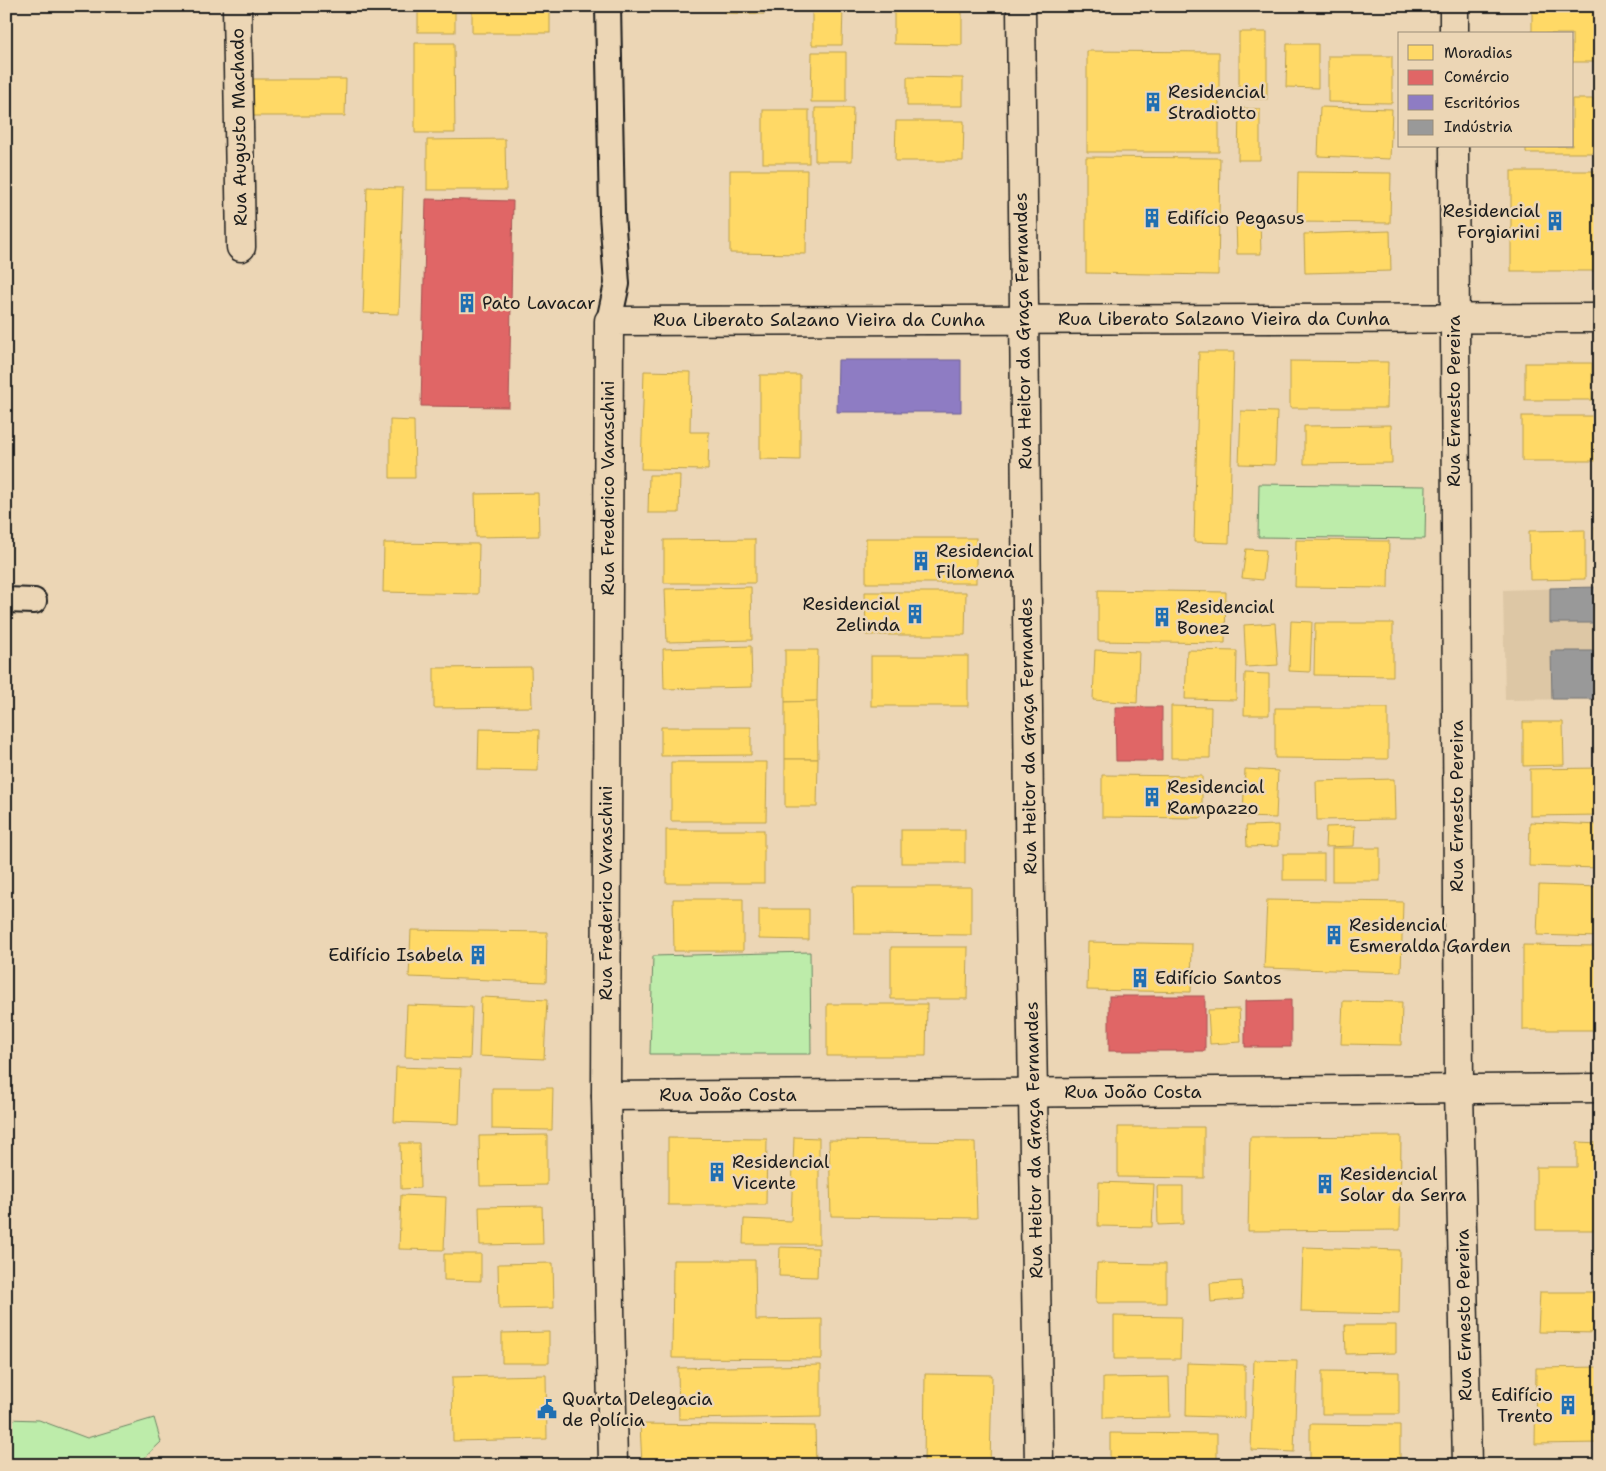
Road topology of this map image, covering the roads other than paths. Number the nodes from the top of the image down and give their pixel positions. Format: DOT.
graph roads {
  1 [pos="237,6"];
  2 [pos="608,6"];
  3 [pos="1021,6"];
  4 [pos="1454,6"];
  5 [pos="1454,32"];
  6 [pos="1454,148"];
  7 [pos="241,248"];
  8 [pos="1600,318"];
  9 [pos="1454,319"];
  10 [pos="1023,320"];
  11 [pos="609,321"];
  12 [pos="6,600"];
  13 [pos="34,602"];
  14 [pos="1600,1088"];
  15 [pos="1459,1089"];
  16 [pos="1033,1092"];
  17 [pos="606,1096"];
  18 [pos="613,1465"];
  19 [pos="1039,1465"];
  20 [pos="1467,1465"];
  1 -- 7 [label="street, Rua Augusto Machado"];
  2 -- 11 [label="lane"];
  3 -- 10 [label="street, Rua Heitor da Graça Fernandes"];
  4 -- 5 [label="street"];
  6 -- 9 [label="street, Rua Ernesto Pereira"];
  8 -- 9 [label="street, Rua Liberato Salzano Vieira da Cunha"];
  9 -- 10 [label="street, Rua Liberato Salzano Vieira da Cunha"];
  9 -- 15 [label="street, Rua Ernesto Pereira"];
  10 -- 11 [label="street, Rua Liberato Salzano Vieira da Cunha"];
  10 -- 16 [label="street, Rua Heitor da Graça Fernandes"];
  11 -- 17 [label="street, Rua Frederico Varaschini"];
  12 -- 13 [label="lane"];
  14 -- 15 [label="street, Rua João Costa"];
  15 -- 16 [label="street, Rua João Costa"];
  15 -- 20 [label="street, Rua Ernesto Pereira"];
  16 -- 17 [label="street, Rua João Costa"];
  16 -- 19 [label="street, Rua Heitor da Graça Fernandes"];
  17 -- 18 [label="street, Rua Frederico Varaschini"];
}
